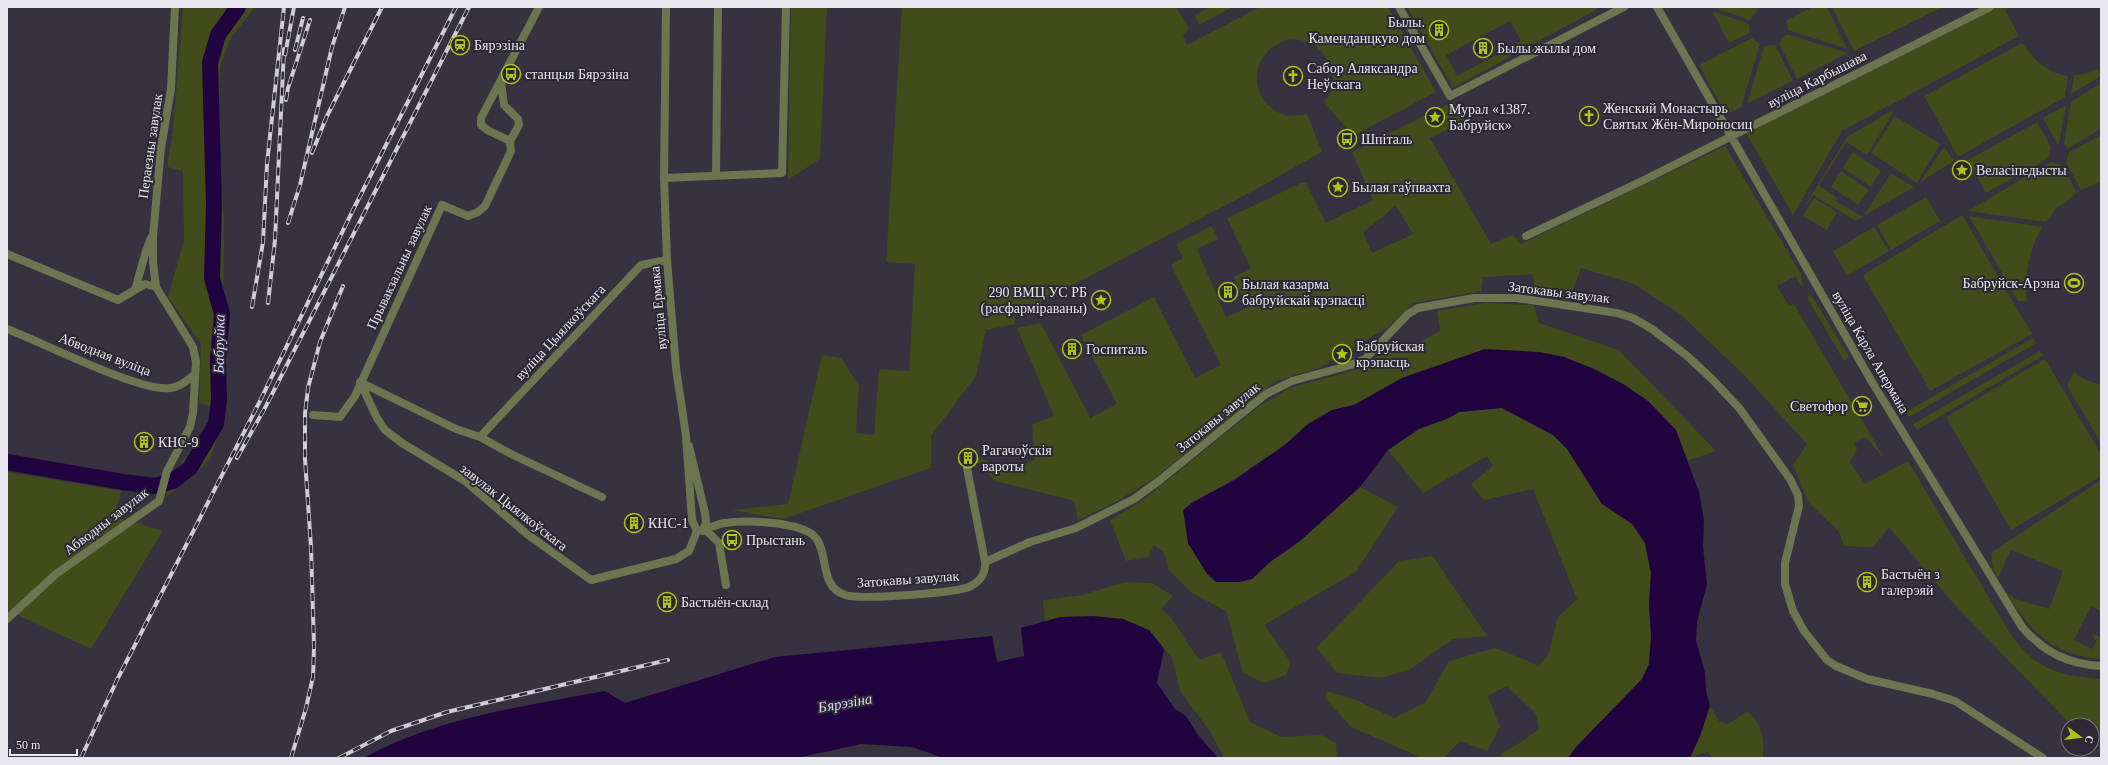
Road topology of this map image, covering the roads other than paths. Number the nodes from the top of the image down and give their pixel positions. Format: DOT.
graph roads {
  1 [pos="175,7"];
  2 [pos="538,7"];
  3 [pos="666,7"];
  4 [pos="718,7"];
  5 [pos="786,7"];
  6 [pos="1399,7"];
  7 [pos="1624,7"];
  8 [pos="1657,7"];
  9 [pos="1990,7"];
  10 [pos="501,82"];
  11 [pos="1732,136"];
  12 [pos="510,141"];
  13 [pos="716,175"];
  14 [pos="664,178"];
  15 [pos="153,236"];
  16 [pos="1526,236"];
  17 [pos="7,254"];
  18 [pos="667,260"];
  19 [pos="156,287"];
  20 [pos="135,290"];
  21 [pos="7,329"];
  22 [pos="194,375"];
  23 [pos="360,382"];
  24 [pos="314,415"];
  25 [pos="686,436"];
  26 [pos="480,437"];
  27 [pos="968,460"];
  28 [pos="602,496"];
  29 [pos="701,530"];
  30 [pos="985,562"];
  31 [pos="726,585"];
  32 [pos="7,619"];
  33 [pos="2101,666"];
  34 [pos="2043,758"];
  1 -- 15 [label="street, Пераезны завулак"];
  2 -- 10 [label="street"];
  3 -- 14 [label="street, вуліца Ермака"];
  4 -- 13 [label="street"];
  5 -- 13 [label="street"];
  6 -- 7 [label="street"];
  8 -- 11 [label="street, вуліца Карла Апермана"];
  9 -- 11 [label="street, вуліца Карбышава"];
  10 -- 12 [label="street, Прывакзальны завулак"];
  10 -- 12 [label="street"];
  11 -- 16 [label="street, вуліца Карбышава"];
  11 -- 33 [label="street, вуліца Карла Апермана"];
  12 -- 23 [label="street, Прывакзальны завулак"];
  13 -- 14 [label="street"];
  14 -- 18 [label="street, вуліца Ермака"];
  15 -- 19 [label="street, Пераезны завулак"];
  15 -- 20 [label="street"];
  17 -- 20 [label="street"];
  18 -- 25 [label="street, вуліца Ермака"];
  18 -- 26 [label="street, вуліца Цыялкоўскага"];
  19 -- 20 [label="street"];
  19 -- 22 [label="street, Абводны завулак"];
  21 -- 22 [label="street, Абводная вуліца"];
  22 -- 32 [label="street, Абводны завулак"];
  23 -- 24 [label="street"];
  23 -- 26 [label="street"];
  23 -- 29 [label="street, завулак Цыялкоўскага"];
  25 -- 29 [label="street, вуліца Ермака"];
  25 -- 29 [label="street, вуліца Ермака"];
  26 -- 28 [label="street"];
  27 -- 30 [label="street"];
  29 -- 30 [label="street, Затокавы завулак"];
  29 -- 31 [label="street"];
  30 -- 34 [label="street, Затокавы завулак"];
}
